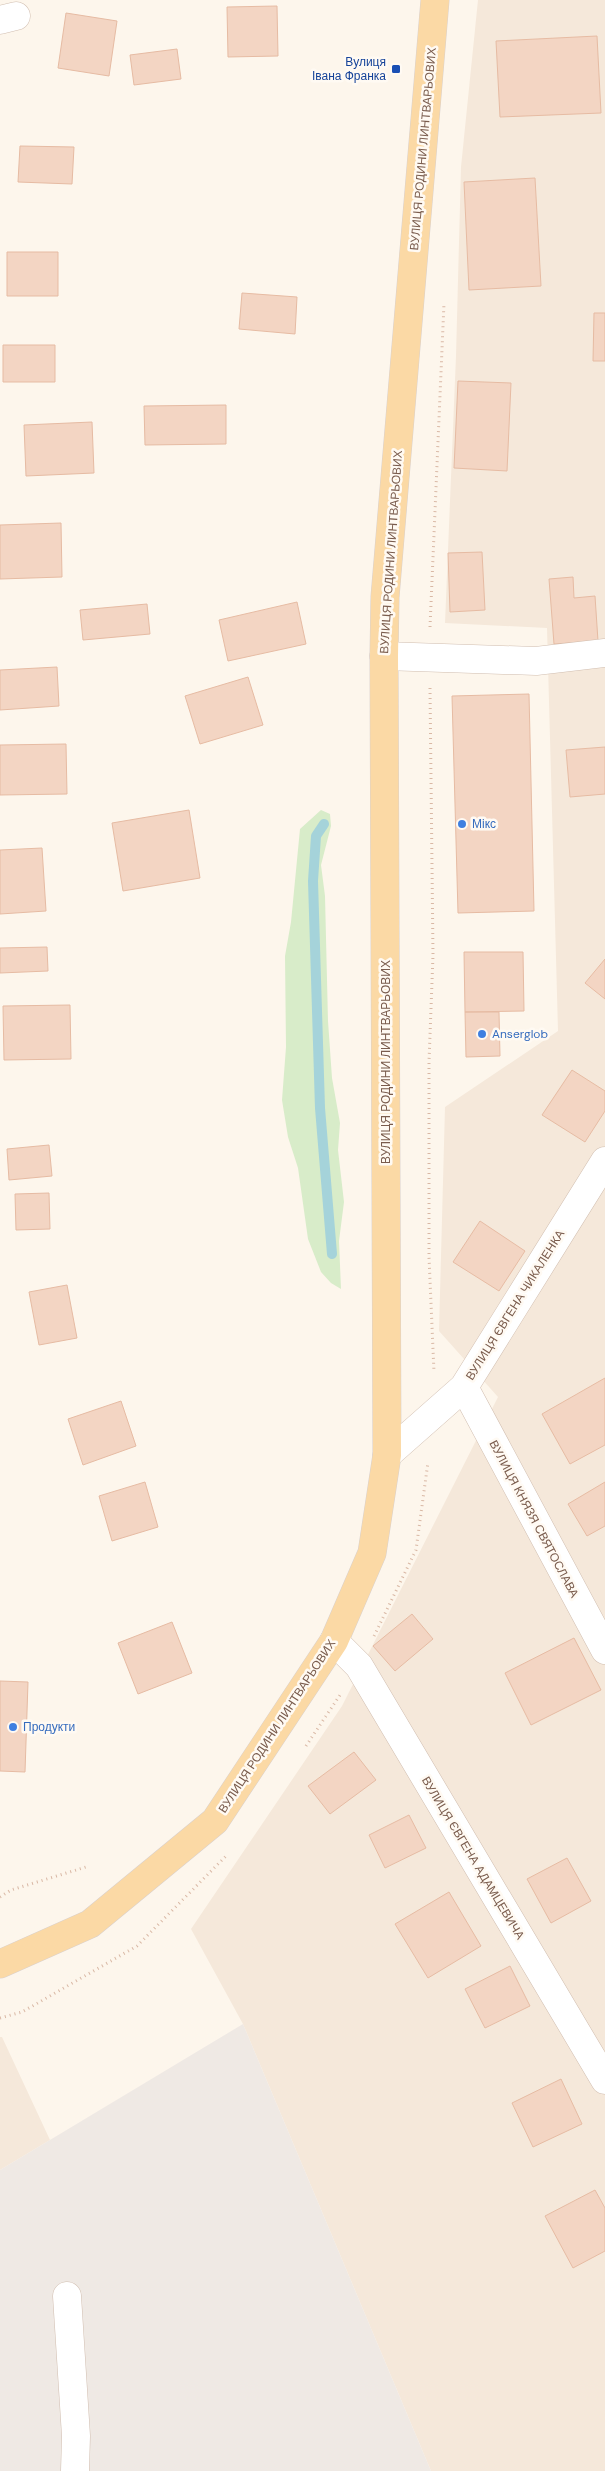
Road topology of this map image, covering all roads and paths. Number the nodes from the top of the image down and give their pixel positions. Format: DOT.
graph roads {
  1 [pos="435,0"];
  2 [pos="445,294"];
  3 [pos="605,653"];
  4 [pos="384,656"];
  5 [pos="430,657"];
  6 [pos="605,1161"];
  7 [pos="464,1387"];
  8 [pos="436,1412"];
  9 [pos="387,1455"];
  10 [pos="429,1461"];
  11 [pos="334,1641"];
  12 [pos="605,1650"];
  13 [pos="359,1666"];
  14 [pos="86,1867"];
  15 [pos="0,1897"];
  16 [pos="0,1964"];
  17 [pos="603,2074"];
  18 [pos="67,2296"];
  19 [pos="75,2471"];
  1 -- 4 [label="main road, ВУЛИЦЯ РОДИНИ ЛИНТВАРЬОВИХ"];
  2 -- 5 [label="path"];
  3 -- 5 [label="street"];
  4 -- 5 [label="street"];
  4 -- 9 [label="main road, ВУЛИЦЯ РОДИНИ ЛИНТВАРЬОВИХ"];
  5 -- 8 [label="path"];
  6 -- 7 [label="street, ВУЛИЦЯ ЄВГЕНА ЧИКАЛЕНКА"];
  7 -- 8 [label="street, ВУЛИЦЯ ЄВГЕНА ЧИКАЛЕНКА"];
  7 -- 12 [label="street, ВУЛИЦЯ КНЯЗЯ СВЯТОСЛАВА"];
  8 -- 9 [label="street, ВУЛИЦЯ ЄВГЕНА ЧИКАЛЕНКА"];
  9 -- 11 [label="main road, ВУЛИЦЯ РОДИНИ ЛИНТВАРЬОВИХ"];
  10 -- 13 [label="path"];
  11 -- 13 [label="street, ВУЛИЦЯ ЄВГЕНА АДАМЦЕВИЧА"];
  11 -- 16 [label="main road, ВУЛИЦЯ РОДИНИ ЛИНТВАРЬОВИХ"];
  13 -- 17 [label="street, ВУЛИЦЯ ЄВГЕНА АДАМЦЕВИЧА"];
  14 -- 15 [label="path"];
  18 -- 19 [label="street"];
}
